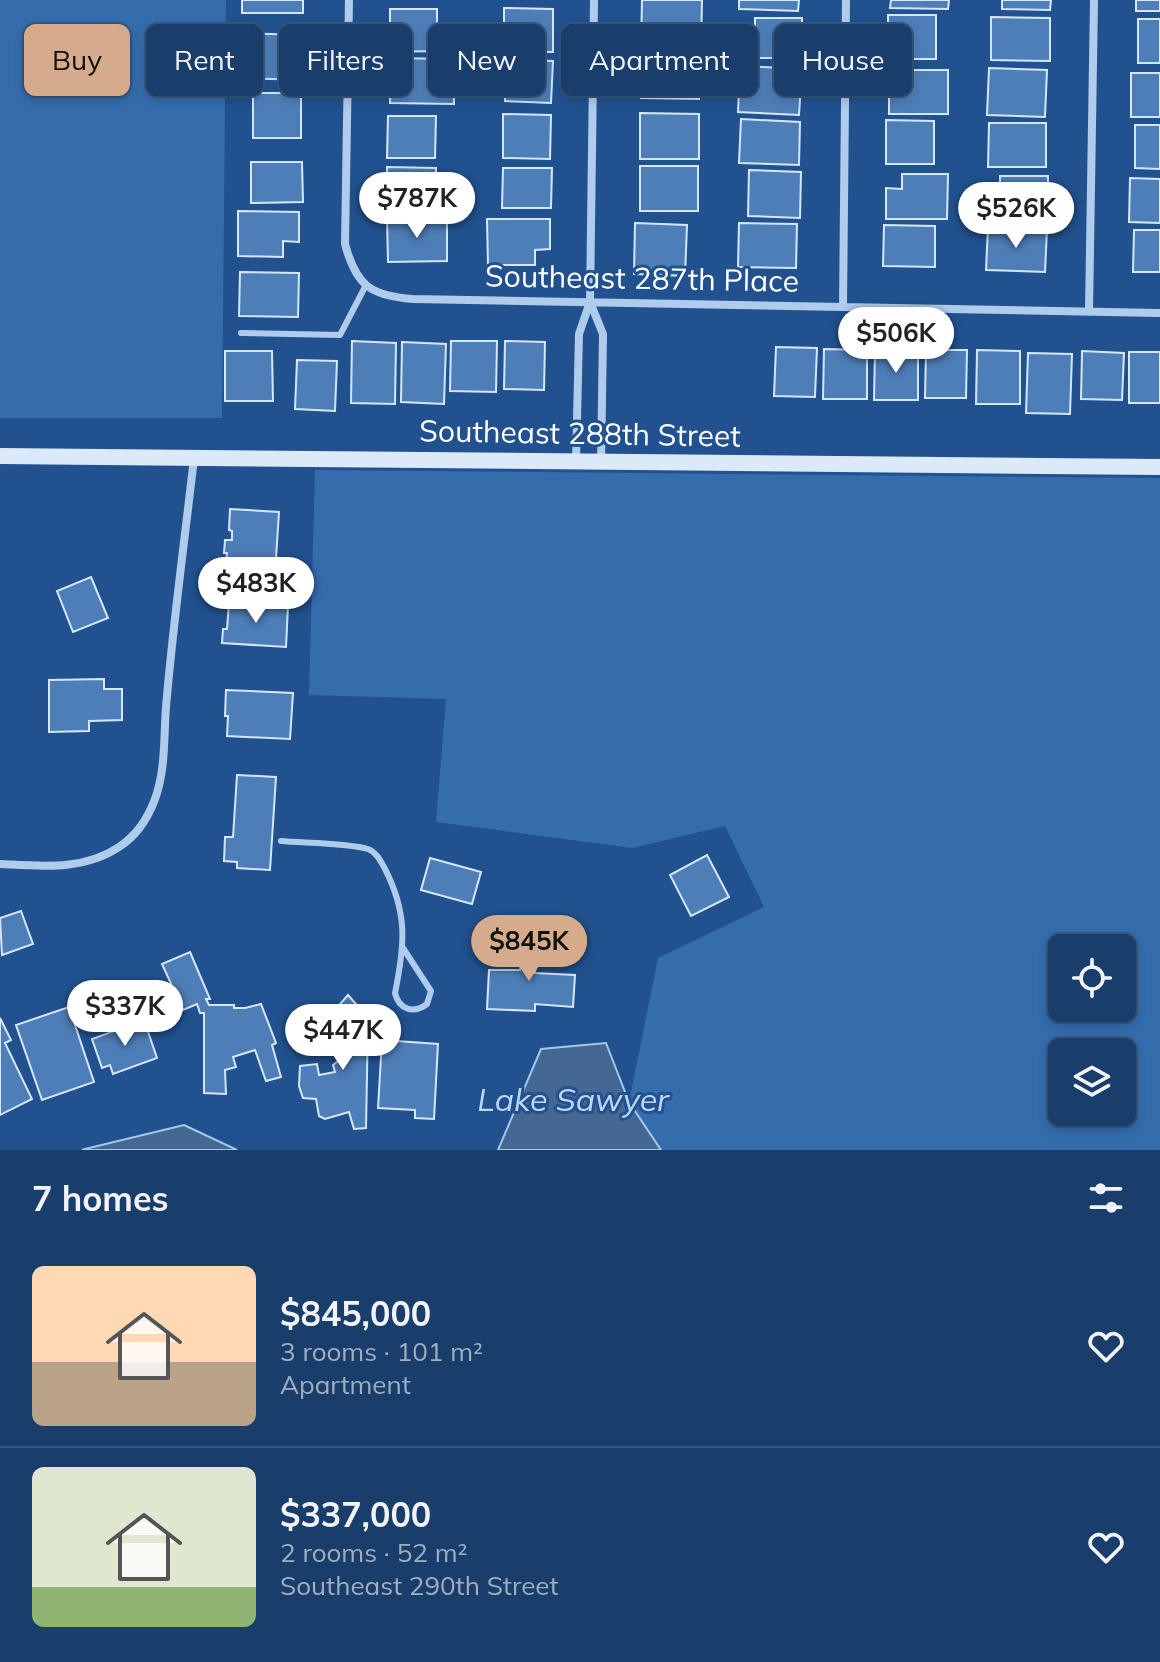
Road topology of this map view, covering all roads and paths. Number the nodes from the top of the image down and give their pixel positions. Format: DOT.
graph roads {
  1 [pos="349,0"];
  2 [pos="594,0"];
  3 [pos="846,0"];
  4 [pos="1094,0"];
  5 [pos="366,285"];
  6 [pos="590,302"];
  7 [pos="843,307"];
  8 [pos="1089,312"];
  9 [pos="1160,313"];
  10 [pos="241,333"];
  11 [pos="0,456"];
  12 [pos="194,457"];
  13 [pos="576,463"];
  14 [pos="601,463"];
  15 [pos="1160,467"];
  16 [pos="281,841"];
  17 [pos="0,864"];
  18 [pos="403,948"];
  1 -- 5 [label="street"];
  2 -- 6 [label="street"];
  3 -- 7 [label="street"];
  4 -- 8 [label="street"];
  5 -- 6 [label="street, Southeast 287th Place"];
  5 -- 10 [label="lane"];
  6 -- 7 [label="street, Southeast 287th Place"];
  6 -- 13 [label="street"];
  6 -- 14 [label="street"];
  7 -- 8 [label="street, Southeast 287th Place"];
  8 -- 9 [label="street, Southeast 287th Place"];
  11 -- 12 [label="street, Southeast 288th Street"];
  12 -- 13 [label="street, Southeast 288th Street"];
  12 -- 17 [label="street"];
  13 -- 14 [label="street, Southeast 288th Street"];
  14 -- 15 [label="street, Southeast 288th Street"];
  16 -- 18 [label="lane"];
  18 -- 18 [label="lane"];
}
